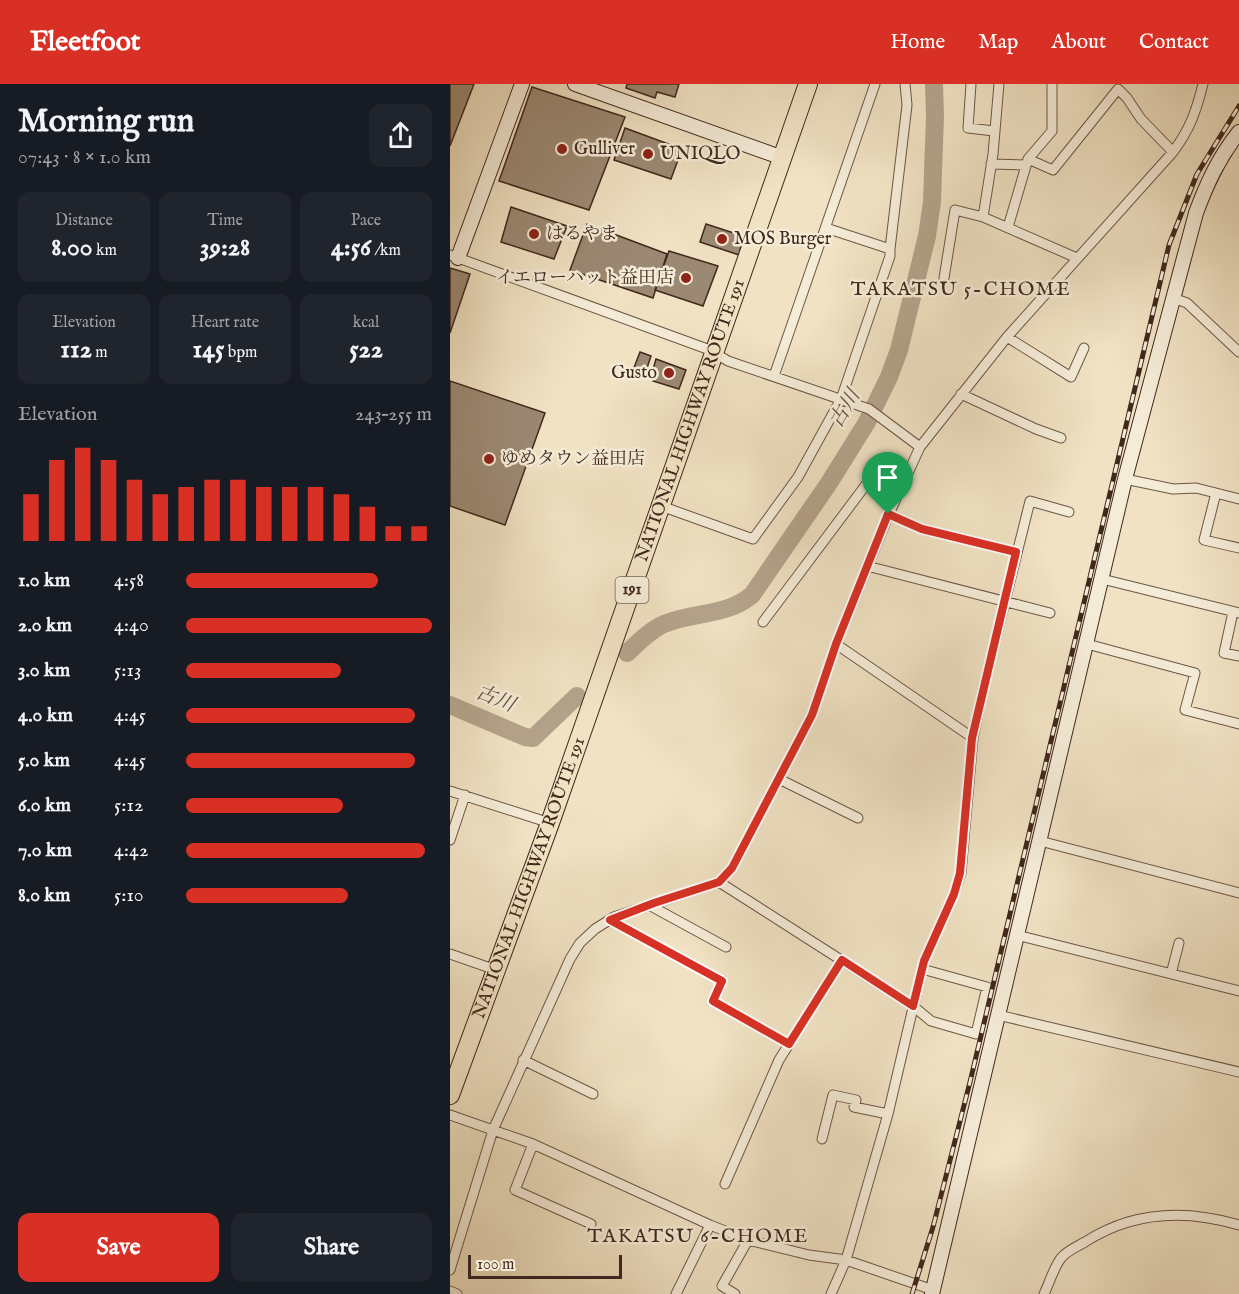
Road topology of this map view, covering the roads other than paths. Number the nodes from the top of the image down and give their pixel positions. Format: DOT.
graph roads {
  1 [pos="522,84"];
  2 [pos="575,84"];
  3 [pos="808,84"];
  4 [pos="875,84"];
  5 [pos="905,84"];
  6 [pos="971,84"];
  7 [pos="999,84"];
  8 [pos="1052,84"];
  9 [pos="1203,84"];
  10 [pos="994,131"];
  11 [pos="1239,132"];
  12 [pos="1173,152"];
  13 [pos="783,158"];
  14 [pos="1027,162"];
  15 [pos="992,164"];
  16 [pos="983,217"];
  17 [pos="1008,227"];
  18 [pos="825,228"];
  19 [pos="890,249"];
  20 [pos="454,257"];
  21 [pos="1077,258"];
  22 [pos="944,278"];
  23 [pos="1173,297"];
  24 [pos="1007,337"];
  25 [pos="1084,348"];
  26 [pos="715,352"];
  27 [pos="1239,352"];
  28 [pos="774,376"];
  29 [pos="961,394"];
  30 [pos="841,399"];
  31 [pos="1061,438"];
  32 [pos="920,447"];
  33 [pos="906,474"];
  34 [pos="1125,479"];
  35 [pos="1216,493"];
  36 [pos="1239,499"];
  37 [pos="661,506"];
  38 [pos="1069,512"];
  39 [pos="888,514"];
  40 [pos="1239,548"];
  41 [pos="1016,552"];
  42 [pos="867,566"];
  43 [pos="1102,579"];
  44 [pos="1005,602"];
  45 [pos="1050,613"];
  46 [pos="1236,613"];
  47 [pos="763,622"];
  48 [pos="836,644"];
  49 [pos="1087,644"];
  50 [pos="1239,656"];
  51 [pos="1239,724"];
  52 [pos="972,738"];
  53 [pos="779,779"];
  54 [pos="450,791"];
  55 [pos="465,795"];
  56 [pos="858,818"];
  57 [pos="550,823"];
  58 [pos="450,840"];
  59 [pos="1040,841"];
  60 [pos="719,882"];
  61 [pos="1239,893"];
  62 [pos="649,905"];
  63 [pos="610,920"];
  64 [pos="1017,936"];
  65 [pos="1179,943"];
  66 [pos="726,947"];
  67 [pos="450,954"];
  68 [pos="842,960"];
  69 [pos="922,969"];
  70 [pos="496,970"];
  71 [pos="1171,974"];
  72 [pos="1239,991"];
  73 [pos="913,1006"];
  74 [pos="998,1015"];
  75 [pos="789,1044"];
  76 [pos="523,1060"];
  77 [pos="1239,1072"];
  78 [pos="593,1094"];
  79 [pos="450,1095"];
  80 [pos="888,1114"];
  81 [pos="450,1115"];
  82 [pos="493,1130"];
  83 [pos="822,1139"];
  84 [pos="533,1144"];
  85 [pos="725,1184"];
  86 [pos="591,1224"];
  87 [pos="710,1225"];
  88 [pos="1239,1225"];
  89 [pos="748,1240"];
  90 [pos="846,1260"];
  91 [pos="450,1270"];
  92 [pos="450,1291"];
  93 [pos="935,1293"];
  94 [pos="457,1294"];
  95 [pos="676,1294"];
  96 [pos="735,1294"];
  97 [pos="831,1294"];
  98 [pos="1044,1294"];
  1 -- 20 [label="street"];
  2 -- 13 [label="street"];
  3 -- 13 [label="highway, NATIONAL HIGHWAY ROUTE 191 / 191"];
  4 -- 18 [label="street"];
  5 -- 19 [label="street"];
  6 -- 10 [label="street"];
  7 -- 10 [label="street"];
  8 -- 14 [label="street"];
  9 -- 12 [label="street"];
  10 -- 15 [label="street"];
  11 -- 23 [label="street"];
  12 -- 14 [label="street"];
  12 -- 21 [label="street"];
  13 -- 26 [label="highway, NATIONAL HIGHWAY ROUTE 191 / 191"];
  14 -- 15 [label="street"];
  14 -- 17 [label="street"];
  15 -- 16 [label="street"];
  16 -- 17 [label="street"];
  16 -- 22 [label="street"];
  17 -- 21 [label="street"];
  18 -- 19 [label="street"];
  18 -- 28 [label="street"];
  19 -- 30 [label="street"];
  20 -- 26 [label="street"];
  21 -- 24 [label="street"];
  23 -- 27 [label="street"];
  23 -- 34 [label="street"];
  24 -- 25 [label="street"];
  24 -- 29 [label="street"];
  26 -- 28 [label="street"];
  26 -- 37 [label="highway, NATIONAL HIGHWAY ROUTE 191 / 191"];
  28 -- 30 [label="street"];
  29 -- 31 [label="street"];
  29 -- 32 [label="street"];
  30 -- 32 [label="street"];
  30 -- 37 [label="street"];
  32 -- 33 [label="street"];
  33 -- 39 [label="street"];
  33 -- 47 [label="street"];
  34 -- 35 [label="street"];
  34 -- 43 [label="street"];
  35 -- 36 [label="street"];
  35 -- 40 [label="street"];
  37 -- 57 [label="highway, NATIONAL HIGHWAY ROUTE 191 / 191"];
  38 -- 41 [label="street"];
  39 -- 41 [label="street"];
  39 -- 42 [label="street"];
  41 -- 44 [label="street"];
  42 -- 44 [label="street"];
  42 -- 48 [label="street"];
  43 -- 46 [label="street"];
  43 -- 49 [label="street"];
  44 -- 45 [label="street"];
  44 -- 52 [label="street"];
  46 -- 50 [label="street"];
  48 -- 52 [label="street"];
  48 -- 53 [label="street"];
  49 -- 51 [label="street"];
  49 -- 59 [label="street"];
  52 -- 69 [label="street"];
  53 -- 56 [label="street"];
  53 -- 60 [label="street"];
  54 -- 55 [label="street"];
  55 -- 57 [label="street"];
  55 -- 58 [label="street"];
  57 -- 70 [label="highway, NATIONAL HIGHWAY ROUTE 191 / 191"];
  59 -- 61 [label="street"];
  59 -- 64 [label="street"];
  60 -- 62 [label="street"];
  60 -- 68 [label="street"];
  62 -- 63 [label="street"];
  62 -- 66 [label="street"];
  63 -- 75 [label="street"];
  63 -- 76 [label="street"];
  64 -- 71 [label="street"];
  64 -- 74 [label="street"];
  65 -- 71 [label="street"];
  67 -- 70 [label="street"];
  68 -- 73 [label="street"];
  68 -- 75 [label="street"];
  69 -- 73 [label="street"];
  69 -- 73 [label="street"];
  70 -- 79 [label="highway, NATIONAL HIGHWAY ROUTE 191 / 191"];
  71 -- 72 [label="street"];
  73 -- 80 [label="street"];
  74 -- 77 [label="street"];
  74 -- 93 [label="street"];
  75 -- 85 [label="street"];
  76 -- 78 [label="street"];
  76 -- 82 [label="street"];
  80 -- 83 [label="street"];
  80 -- 90 [label="street"];
  81 -- 82 [label="street"];
  82 -- 84 [label="street"];
  82 -- 91 [label="street"];
  84 -- 86 [label="street"];
  84 -- 87 [label="street"];
  87 -- 89 [label="street"];
  87 -- 95 [label="street"];
  88 -- 98 [label="street"];
  89 -- 90 [label="street"];
  89 -- 96 [label="street"];
  90 -- 93 [label="street"];
  90 -- 97 [label="street"];
  92 -- 94 [label="street"];
}
